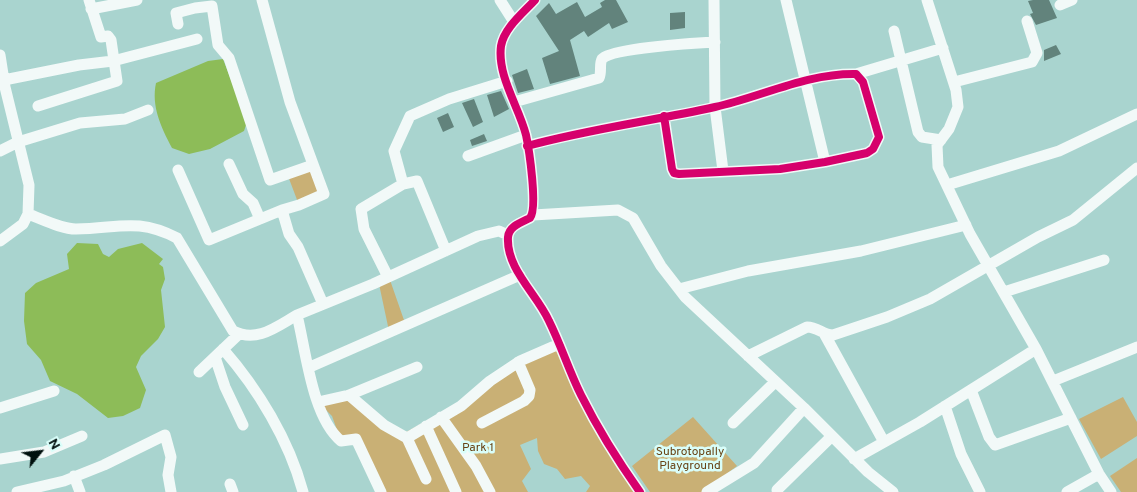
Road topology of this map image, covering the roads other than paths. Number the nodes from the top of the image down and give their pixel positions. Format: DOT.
graph roads {
  1 [pos="137,0"];
  2 [pos="262,0"];
  3 [pos="500,0"];
  4 [pos="535,0"];
  5 [pos="714,0"];
  6 [pos="786,0"];
  7 [pos="927,0"];
  8 [pos="1072,0"];
  9 [pos="194,4"];
  10 [pos="90,5"];
  11 [pos="1060,5"];
  12 [pos="1027,21"];
  13 [pos="514,22"];
  14 [pos="178,24"];
  15 [pos="894,31"];
  16 [pos="197,39"];
  17 [pos="715,42"];
  18 [pos="943,48"];
  19 [pos="0,56"];
  20 [pos="900,60"];
  21 [pos="113,61"];
  22 [pos="856,74"];
  23 [pos="4,80"];
  24 [pos="507,81"];
  25 [pos="804,81"];
  26 [pos="954,82"];
  27 [pos="514,102"];
  28 [pos="38,106"];
  29 [pos="715,107"];
  30 [pos="148,110"];
  31 [pos="1137,114"];
  32 [pos="664,116"];
  33 [pos="526,140"];
  34 [pos="941,140"];
  35 [pos="18,142"];
  36 [pos="0,151"];
  37 [pos="468,156"];
  38 [pos="825,162"];
  39 [pos="229,164"];
  40 [pos="313,165"];
  41 [pos="1137,168"];
  42 [pos="178,170"];
  43 [pos="723,171"];
  44 [pos="403,184"];
  45 [pos="947,185"];
  46 [pos="282,210"];
  47 [pos="28,214"];
  48 [pos="533,214"];
  49 [pos="260,219"];
  50 [pos="966,225"];
  51 [pos="508,235"];
  52 [pos="0,241"];
  53 [pos="446,251"];
  54 [pos="1104,260"];
  55 [pos="989,266"];
  56 [pos="520,276"];
  57 [pos="388,277"];
  58 [pos="679,289"];
  59 [pos="1004,292"];
  60 [pos="323,304"];
  61 [pos="298,315"];
  62 [pos="239,334"];
  63 [pos="826,335"];
  64 [pos="559,344"];
  65 [pos="1137,347"];
  66 [pos="1036,349"];
  67 [pos="219,353"];
  68 [pos="748,356"];
  69 [pos="518,362"];
  70 [pos="310,367"];
  71 [pos="417,367"];
  72 [pos="199,372"];
  73 [pos="1053,381"];
  74 [pos="776,382"];
  75 [pos="971,390"];
  76 [pos="54,391"];
  77 [pos="349,395"];
  78 [pos="318,402"];
  79 [pos="945,406"];
  80 [pos="0,408"];
  81 [pos="804,408"];
  82 [pos="441,418"];
  83 [pos="1071,418"];
  84 [pos="482,423"];
  85 [pos="733,423"];
  86 [pos="243,425"];
  87 [pos="426,426"];
  88 [pos="82,436"];
  89 [pos="831,437"];
  90 [pos="407,438"];
  91 [pos="884,442"];
  92 [pos="0,458"];
  93 [pos="854,459"];
  94 [pos="1099,474"];
  95 [pos="74,476"];
  96 [pos="426,479"];
  97 [pos="878,488"];
  98 [pos="715,490"];
  99 [pos="777,490"];
  100 [pos="17,492"];
  101 [pos="80,492"];
  102 [pos="171,492"];
  103 [pos="303,492"];
  104 [pos="381,492"];
  105 [pos="456,492"];
  106 [pos="490,492"];
  107 [pos="640,492"];
  108 [pos="893,492"];
  109 [pos="980,492"];
  110 [pos="1067,492"];
  111 [pos="1111,492"];
  1 -- 10 [label="street"];
  2 -- 40 [label="street"];
  3 -- 13 [label="street"];
  4 -- 13 [label="street"];
  5 -- 17 [label="street"];
  6 -- 25 [label="street"];
  7 -- 18 [label="street"];
  8 -- 11 [label="street"];
  9 -- 14 [label="street"];
  9 -- 40 [label="street"];
  10 -- 21 [label="street"];
  12 -- 26 [label="street"];
  13 -- 24 [label="street"];
  15 -- 20 [label="street"];
  16 -- 21 [label="street"];
  17 -- 27 [label="street"];
  17 -- 29 [label="street"];
  18 -- 20 [label="street"];
  18 -- 26 [label="street"];
  19 -- 23 [label="street"];
  20 -- 22 [label="street"];
  20 -- 34 [label="street"];
  21 -- 23 [label="street"];
  21 -- 28 [label="street"];
  22 -- 25 [label="street"];
  22 -- 38 [label="street"];
  23 -- 35 [label="street"];
  24 -- 27 [label="street"];
  24 -- 44 [label="street"];
  25 -- 29 [label="street"];
  25 -- 38 [label="street"];
  26 -- 34 [label="street"];
  27 -- 33 [label="street"];
  29 -- 32 [label="street"];
  29 -- 43 [label="street"];
  30 -- 35 [label="street"];
  31 -- 45 [label="street"];
  32 -- 33 [label="street"];
  32 -- 43 [label="street"];
  33 -- 37 [label="street"];
  33 -- 48 [label="street"];
  34 -- 45 [label="street"];
  35 -- 36 [label="street"];
  35 -- 47 [label="street"];
  38 -- 43 [label="street"];
  39 -- 49 [label="street"];
  40 -- 46 [label="street"];
  41 -- 55 [label="street"];
  42 -- 49 [label="street"];
  44 -- 53 [label="street"];
  44 -- 57 [label="street"];
  45 -- 50 [label="street"];
  46 -- 49 [label="street"];
  46 -- 60 [label="street"];
  47 -- 52 [label="street"];
  47 -- 62 [label="street"];
  48 -- 51 [label="street"];
  48 -- 58 [label="street"];
  50 -- 55 [label="street"];
  50 -- 58 [label="street"];
  51 -- 53 [label="street"];
  51 -- 56 [label="street"];
  53 -- 57 [label="street"];
  54 -- 59 [label="street"];
  55 -- 59 [label="street"];
  55 -- 63 [label="street"];
  56 -- 64 [label="street"];
  56 -- 70 [label="street"];
  57 -- 60 [label="street"];
  58 -- 68 [label="street"];
  59 -- 66 [label="street"];
  60 -- 61 [label="street"];
  61 -- 62 [label="street"];
  61 -- 70 [label="street"];
  62 -- 67 [label="street"];
  63 -- 68 [label="street"];
  63 -- 91 [label="street"];
  64 -- 69 [label="street"];
  64 -- 107 [label="street"];
  65 -- 73 [label="street"];
  66 -- 73 [label="street"];
  66 -- 75 [label="street"];
  67 -- 72 [label="street"];
  67 -- 86 [label="street"];
  67 -- 103 [label="street"];
  68 -- 74 [label="street"];
  69 -- 82 [label="street"];
  69 -- 84 [label="street"];
  70 -- 78 [label="street"];
  71 -- 77 [label="street"];
  73 -- 83 [label="street"];
  74 -- 81 [label="street"];
  74 -- 85 [label="street"];
  75 -- 79 [label="street"];
  75 -- 83 [label="street"];
  76 -- 80 [label="street"];
  77 -- 78 [label="street"];
  77 -- 90 [label="street"];
  78 -- 104 [label="street"];
  79 -- 91 [label="street"];
  79 -- 109 [label="street"];
  81 -- 89 [label="street"];
  81 -- 98 [label="street"];
  82 -- 87 [label="street"];
  82 -- 106 [label="street"];
  83 -- 94 [label="street"];
  87 -- 90 [label="street"];
  87 -- 105 [label="street"];
  88 -- 92 [label="street"];
  89 -- 93 [label="street"];
  89 -- 99 [label="street"];
  90 -- 96 [label="street"];
  91 -- 93 [label="street"];
  93 -- 97 [label="street"];
  94 -- 110 [label="street"];
  94 -- 111 [label="street"];
  95 -- 100 [label="street"];
  95 -- 101 [label="street"];
  95 -- 102 [label="street"];
  97 -- 108 [label="street"];
}
